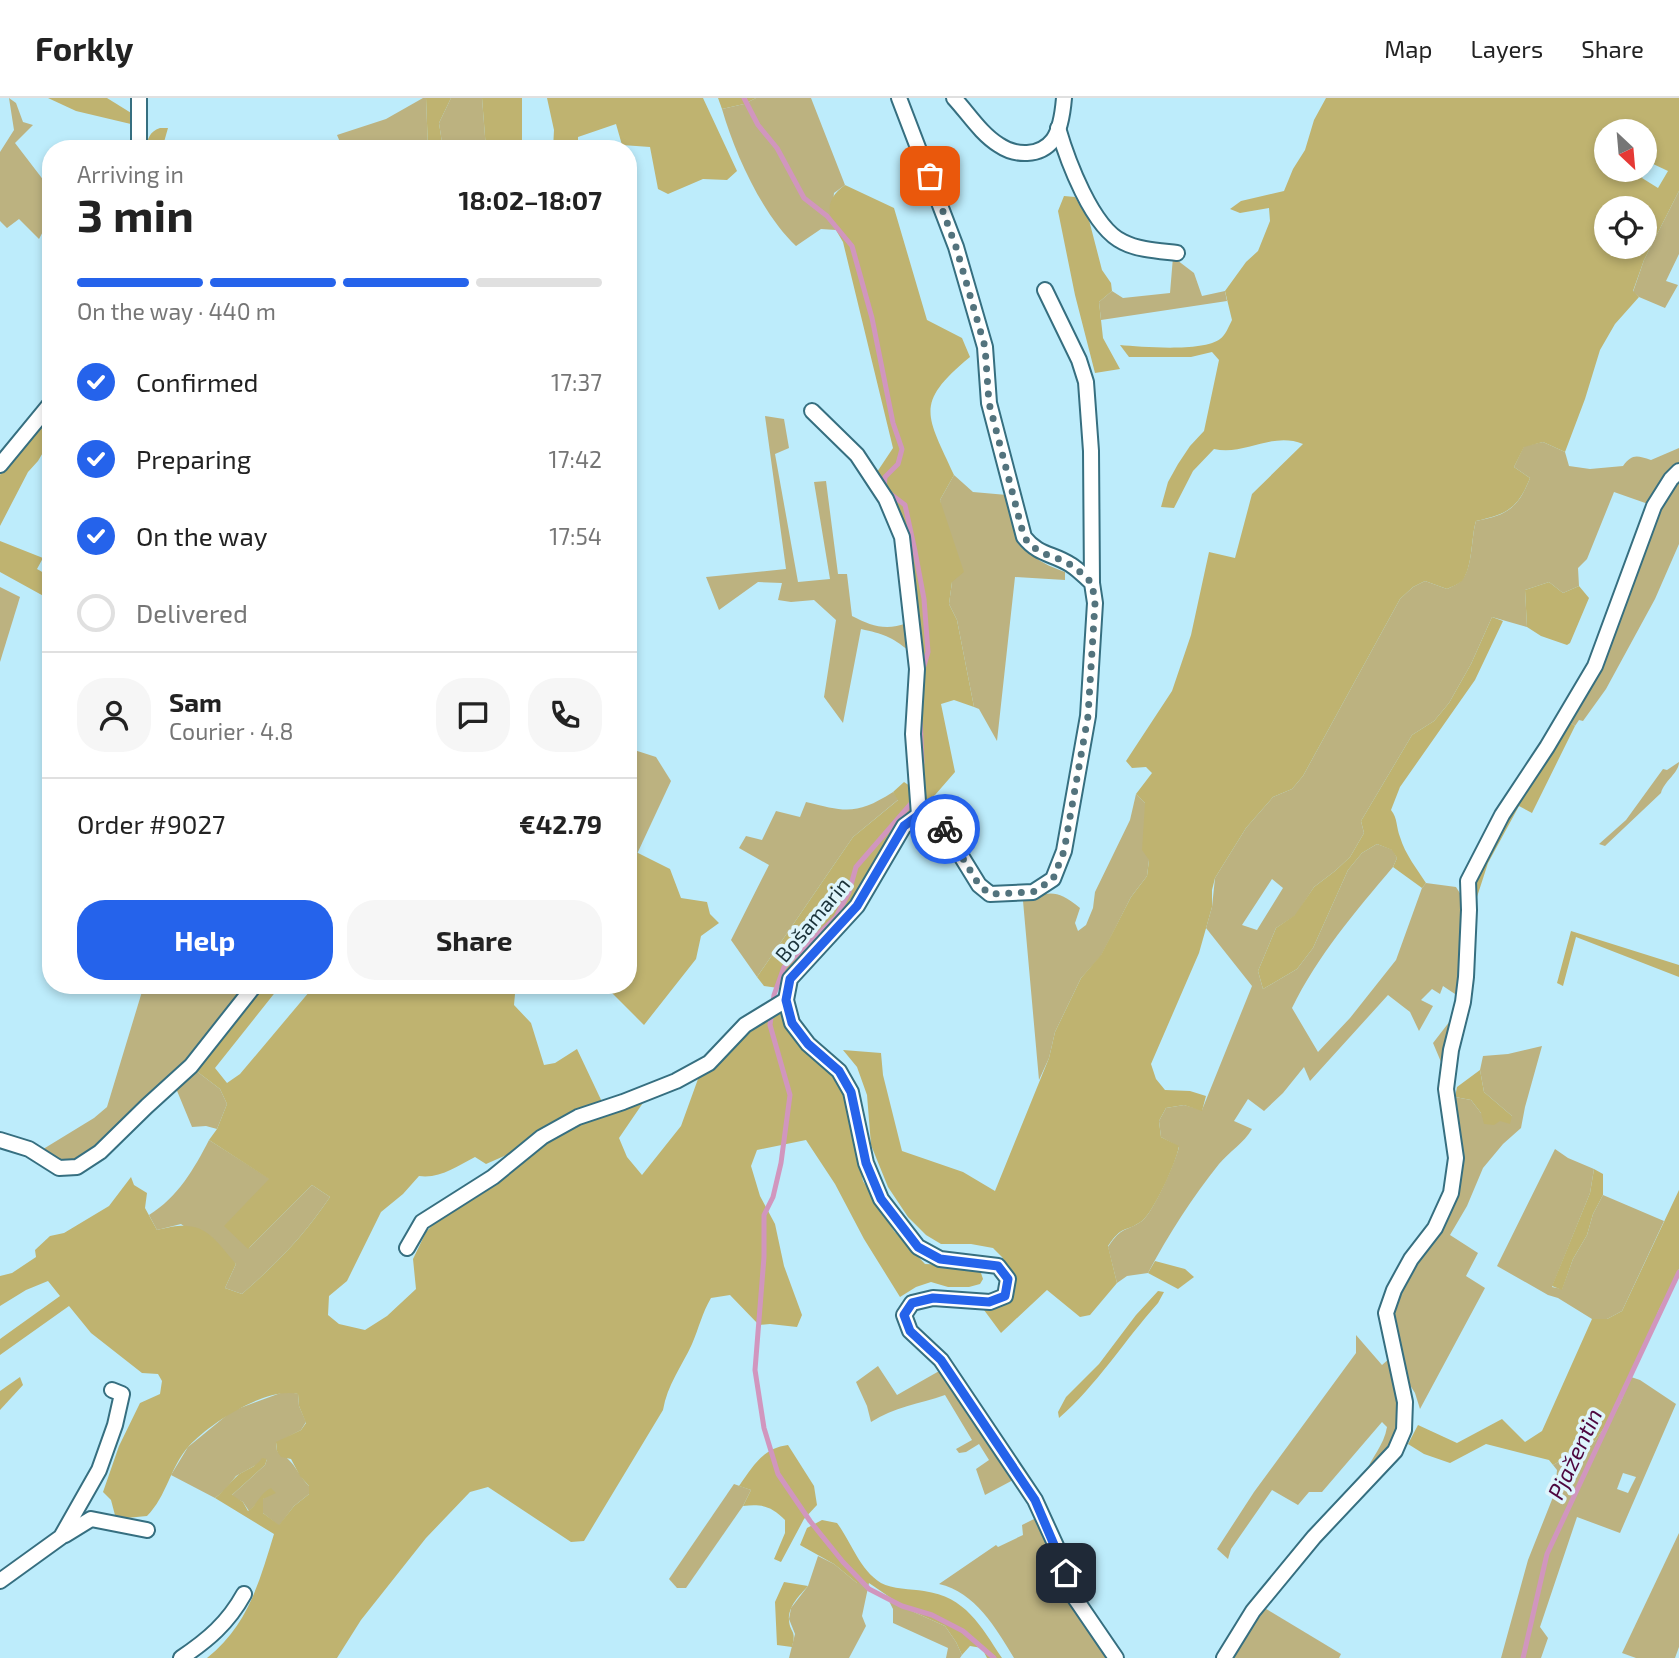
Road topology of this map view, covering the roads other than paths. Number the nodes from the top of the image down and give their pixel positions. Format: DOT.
graph roads {
  1 [pos="139,98"];
  2 [pos="899,98"];
  3 [pos="954,98"];
  4 [pos="1064,98"];
  5 [pos="1058,128"];
  6 [pos="139,140"];
  7 [pos="1177,253"];
  8 [pos="1045,290"];
  9 [pos="812,411"];
  10 [pos="42,414"];
  11 [pos="0,465"];
  12 [pos="1679,471"];
  13 [pos="1092,583"];
  14 [pos="919,815"];
  15 [pos="248,994"];
  16 [pos="786,1000"];
  17 [pos="0,1140"];
  18 [pos="407,1248"];
  19 [pos="112,1390"];
  20 [pos="147,1530"];
  21 [pos="61,1537"];
  22 [pos="0,1581"];
  23 [pos="244,1594"];
  24 [pos="181,1658"];
  25 [pos="1116,1658"];
  26 [pos="1224,1658"];
  1 -- 6 [label="street"];
  2 -- 13 [label="street"];
  3 -- 5 [label="street"];
  4 -- 5 [label="street"];
  5 -- 7 [label="street"];
  8 -- 13 [label="street"];
  9 -- 14 [label="street"];
  10 -- 11 [label="street"];
  12 -- 26 [label="street"];
  13 -- 14 [label="street"];
  14 -- 16 [label="street, Bošamarin"];
  15 -- 17 [label="street"];
  16 -- 18 [label="street"];
  16 -- 25 [label="street"];
  19 -- 21 [label="street"];
  20 -- 21 [label="street"];
  21 -- 22 [label="street"];
  23 -- 24 [label="street"];
}
